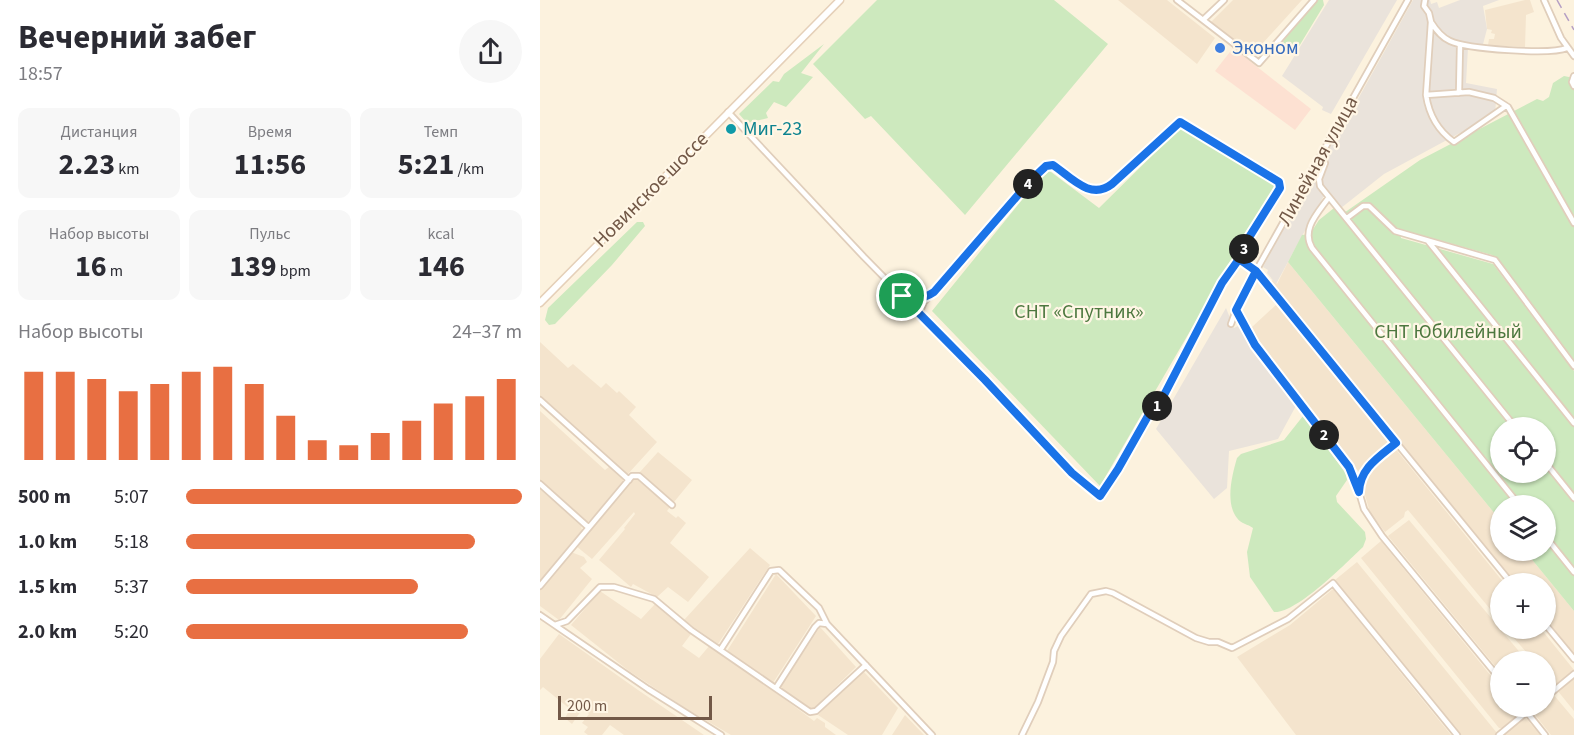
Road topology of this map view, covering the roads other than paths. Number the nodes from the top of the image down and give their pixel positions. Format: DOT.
graph roads {
  1 [pos="840,0"];
  2 [pos="1178,0"];
  3 [pos="1224,0"];
  4 [pos="1314,0"];
  5 [pos="1408,0"];
  6 [pos="1425,0"];
  7 [pos="1544,0"];
  8 [pos="1203,20"];
  9 [pos="1431,22"];
  10 [pos="1460,45"];
  11 [pos="1567,48"];
  12 [pos="1574,56"];
  13 [pos="1574,76"];
  14 [pos="1574,86"];
  15 [pos="1459,93"];
  16 [pos="1426,95"];
  17 [pos="1506,106"];
  18 [pos="728,112"];
  19 [pos="1321,156"];
  20 [pos="1329,197"];
  21 [pos="1347,218"];
  22 [pos="1574,223"];
  23 [pos="1428,241"];
  24 [pos="1239,259"];
  25 [pos="1256,271"];
  26 [pos="930,295"];
  27 [pos="902,296"];
  28 [pos="540,303"];
  29 [pos="1236,310"];
  30 [pos="921,316"];
  31 [pos="1231,324"];
  32 [pos="1574,366"];
  33 [pos="540,400"];
  34 [pos="1507,417"];
  35 [pos="1574,423"];
  36 [pos="1396,443"];
  37 [pos="1556,476"];
  38 [pos="628,480"];
  39 [pos="540,484"];
  40 [pos="1359,492"];
  41 [pos="1511,495"];
  42 [pos="1574,498"];
  43 [pos="672,505"];
  44 [pos="588,527"];
  45 [pos="1556,550"];
  46 [pos="1574,572"];
  47 [pos="1503,573"];
  48 [pos="540,586"];
  49 [pos="540,615"];
  50 [pos="567,621"];
  51 [pos="827,624"];
  52 [pos="555,625"];
  53 [pos="568,634"];
  54 [pos="1556,637"];
  55 [pos="721,649"];
  56 [pos="1574,659"];
  57 [pos="866,665"];
  58 [pos="1490,667"];
  59 [pos="1574,674"];
  60 [pos="776,687"];
  61 [pos="1556,689"];
  62 [pos="1521,717"];
  63 [pos="1531,717"];
  64 [pos="721,735"];
  65 [pos="932,735"];
  66 [pos="1022,735"];
  67 [pos="1457,735"];
  68 [pos="1499,735"];
  69 [pos="1545,735"];
  1 -- 18 [label="main road, Новинское шоссе"];
  2 -- 8 [label="street"];
  3 -- 8 [label="street"];
  4 -- 8 [label="street"];
  5 -- 19 [label="street, Линейная улица"];
  6 -- 9 [label="street"];
  7 -- 11 [label="street"];
  9 -- 10 [label="street"];
  9 -- 16 [label="street"];
  10 -- 11 [label="street"];
  10 -- 15 [label="street"];
  11 -- 12 [label="street"];
  13 -- 14 [label="street"];
  15 -- 16 [label="street"];
  15 -- 17 [label="street"];
  16 -- 17 [label="street"];
  17 -- 22 [label="street"];
  18 -- 27 [label="street"];
  18 -- 28 [label="main road, Новинское шоссе"];
  19 -- 20 [label="street"];
  19 -- 25 [label="street, Линейная улица"];
  20 -- 21 [label="street"];
  20 -- 41 [label="street"];
  21 -- 23 [label="street"];
  21 -- 34 [label="street"];
  23 -- 32 [label="street"];
  23 -- 35 [label="street"];
  24 -- 25 [label="street"];
  24 -- 26 [label="street"];
  24 -- 30 [label="street"];
  25 -- 29 [label="street, Линейная улица"];
  25 -- 36 [label="street"];
  26 -- 27 [label="street"];
  26 -- 30 [label="street"];
  27 -- 30 [label="street"];
  29 -- 31 [label="street, Линейная улица"];
  29 -- 40 [label="street"];
  33 -- 38 [label="street"];
  36 -- 40 [label="street"];
  36 -- 47 [label="street"];
  37 -- 42 [label="street"];
  38 -- 43 [label="street"];
  38 -- 44 [label="street"];
  39 -- 44 [label="street"];
  40 -- 58 [label="street"];
  44 -- 48 [label="street"];
  45 -- 46 [label="street"];
  49 -- 52 [label="street"];
  50 -- 52 [label="street"];
  50 -- 53 [label="street"];
  50 -- 55 [label="street"];
  51 -- 55 [label="street"];
  51 -- 57 [label="street"];
  51 -- 60 [label="street"];
  52 -- 53 [label="street"];
  53 -- 64 [label="street"];
  54 -- 56 [label="street"];
  55 -- 60 [label="street"];
  57 -- 60 [label="street"];
  57 -- 65 [label="street"];
  59 -- 61 [label="street"];
  62 -- 68 [label="street"];
  63 -- 69 [label="street"];
  66 -- 67 [label="street"];
}
